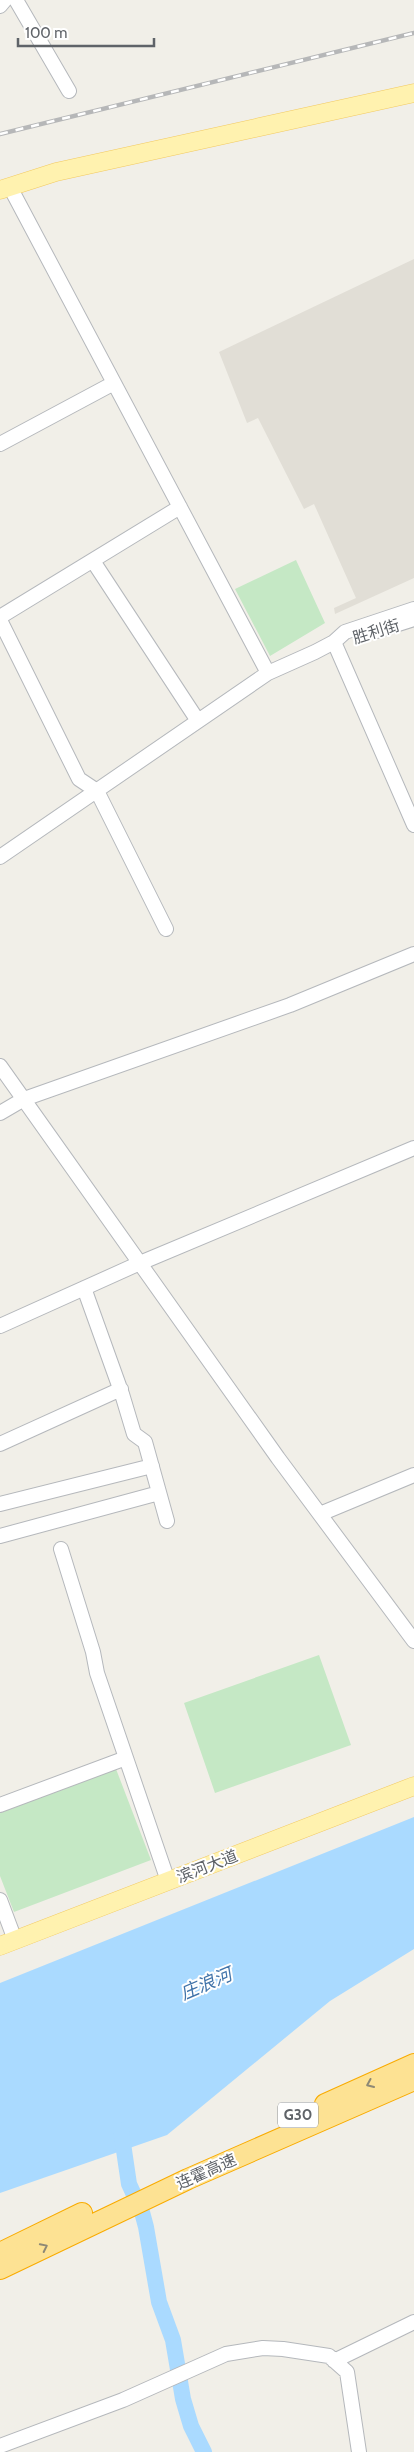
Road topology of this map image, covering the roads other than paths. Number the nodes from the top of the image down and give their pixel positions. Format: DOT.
graph roads {
  1 [pos="5,0"];
  2 [pos="16,0"];
  3 [pos="0,6"];
  4 [pos="69,91"];
  5 [pos="414,93"];
  6 [pos="5,188"];
  7 [pos="114,383"];
  8 [pos="0,444"];
  9 [pos="180,508"];
  10 [pos="93,561"];
  11 [pos="414,609"];
  12 [pos="0,619"];
  13 [pos="414,619"];
  14 [pos="334,642"];
  15 [pos="268,673"];
  16 [pos="198,721"];
  17 [pos="97,791"];
  18 [pos="414,826"];
  19 [pos="0,857"];
  20 [pos="166,929"];
  21 [pos="414,954"];
  22 [pos="0,1066"];
  23 [pos="24,1100"];
  24 [pos="0,1113"];
  25 [pos="414,1148"];
  26 [pos="140,1263"];
  27 [pos="84,1288"];
  28 [pos="0,1326"];
  29 [pos="121,1389"];
  30 [pos="0,1444"];
  31 [pos="152,1466"];
  32 [pos="414,1475"];
  33 [pos="159,1493"];
  34 [pos="0,1504"];
  35 [pos="320,1514"];
  36 [pos="167,1521"];
  37 [pos="0,1536"];
  38 [pos="61,1549"];
  39 [pos="414,1641"];
  40 [pos="126,1758"];
  41 [pos="414,1786"];
  42 [pos="0,1805"];
  43 [pos="168,1881"];
  44 [pos="0,1900"];
  45 [pos="8,1943"];
  46 [pos="414,2064"];
  47 [pos="414,2080"];
  48 [pos="185,2173"];
  49 [pos="108,2208"];
  50 [pos="0,2253"];
  51 [pos="0,2269"];
  52 [pos="414,2322"];
  53 [pos="334,2361"];
  54 [pos="0,2446"];
  55 [pos="359,2452"];
  1 -- 3 [label="street"];
  2 -- 4 [label="street"];
  5 -- 6 [label="main road"];
  6 -- 7 [label="street"];
  7 -- 8 [label="street"];
  7 -- 9 [label="street"];
  9 -- 10 [label="street"];
  9 -- 15 [label="street"];
  10 -- 12 [label="street"];
  10 -- 16 [label="street"];
  11 -- 14 [label="street, 胜利街"];
  12 -- 17 [label="street"];
  13 -- 14 [label="street, 胜利街"];
  14 -- 15 [label="street"];
  14 -- 18 [label="street"];
  15 -- 16 [label="street"];
  16 -- 17 [label="street"];
  17 -- 19 [label="street"];
  17 -- 20 [label="street"];
  21 -- 23 [label="street"];
  22 -- 23 [label="street"];
  23 -- 24 [label="street"];
  23 -- 26 [label="street"];
  25 -- 26 [label="street"];
  26 -- 27 [label="street"];
  26 -- 35 [label="street"];
  27 -- 28 [label="street"];
  27 -- 29 [label="street"];
  29 -- 30 [label="street"];
  29 -- 31 [label="street"];
  31 -- 33 [label="street"];
  31 -- 34 [label="street"];
  32 -- 35 [label="street"];
  33 -- 36 [label="street"];
  33 -- 37 [label="street"];
  35 -- 39 [label="street"];
  38 -- 40 [label="street"];
  40 -- 42 [label="street"];
  40 -- 43 [label="street"];
  41 -- 43 [label="main road, 滨河大道"];
  43 -- 45 [label="main road, 滨河大道"];
  44 -- 45 [label="street"];
  46 -- 48 [label="highway, 连霍高速 / G30, one-way"];
  47 -- 48 [label="highway, 连霍高速 / G30"];
  48 -- 49 [label="highway, 连霍高速 / G30"];
  49 -- 50 [label="highway, 连霍高速 / G30"];
  51 -- 49 [label="highway, 连霍高速 / G30, one-way"];
  52 -- 53 [label="street"];
  53 -- 54 [label="street"];
  53 -- 55 [label="street"];
}
